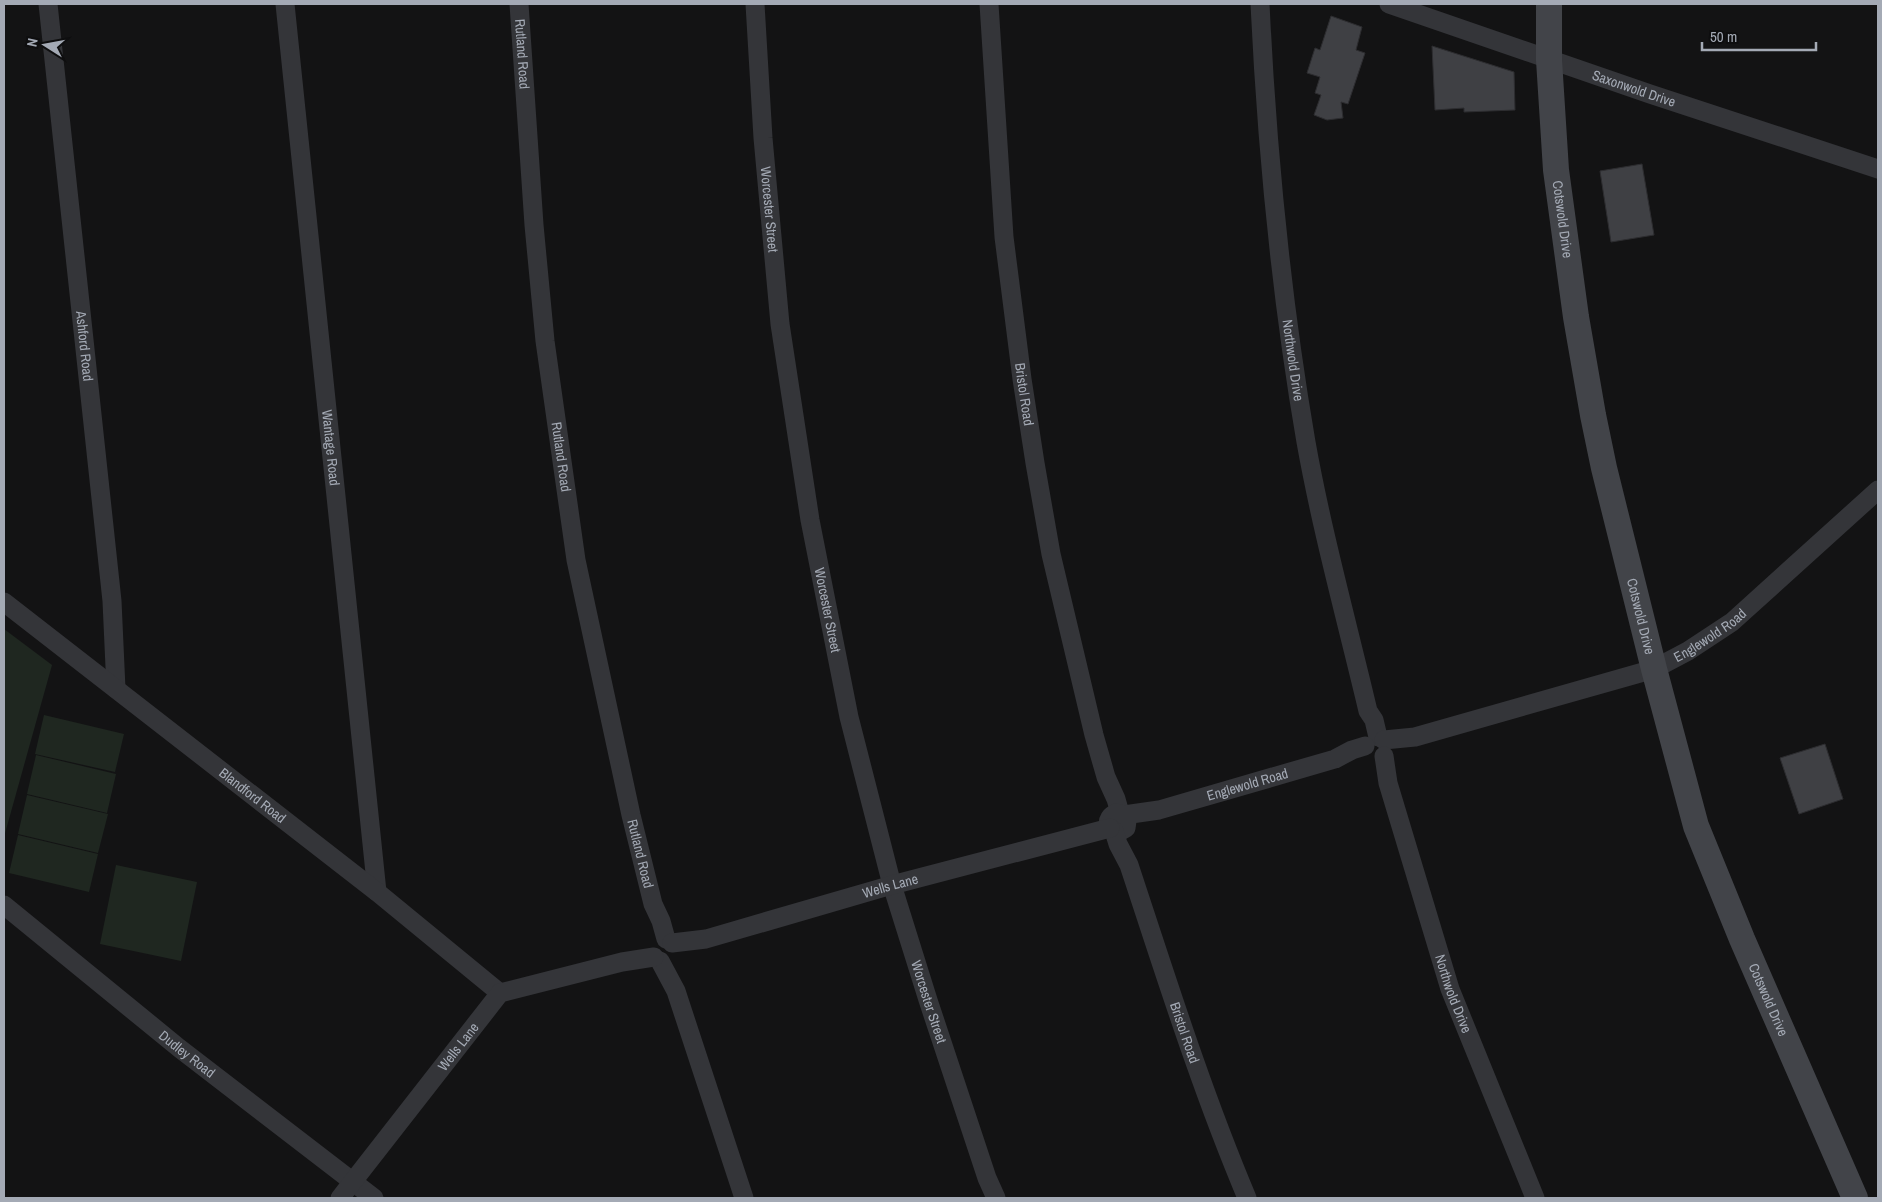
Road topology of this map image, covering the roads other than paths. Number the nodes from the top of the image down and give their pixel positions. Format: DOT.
graph roads {
  1 [pos="48,4"];
  2 [pos="285,4"];
  3 [pos="519,4"];
  4 [pos="755,4"];
  5 [pos="989,4"];
  6 [pos="1260,4"];
  7 [pos="1389,4"];
  8 [pos="1550,4"];
  9 [pos="1549,60"];
  10 [pos="1878,169"];
  11 [pos="1878,490"];
  12 [pos="4,602"];
  13 [pos="1654,669"];
  14 [pos="116,689"];
  15 [pos="1376,748"];
  16 [pos="1117,822"];
  17 [pos="892,885"];
  18 [pos="377,892"];
  19 [pos="4,905"];
  20 [pos="663,950"];
  21 [pos="500,993"];
  22 [pos="353,1182"];
  23 [pos="340,1198"];
  24 [pos="374,1198"];
  25 [pos="744,1198"];
  26 [pos="996,1198"];
  27 [pos="1247,1198"];
  28 [pos="1535,1198"];
  29 [pos="1855,1198"];
  1 -- 14 [label="street, Ashford Road"];
  2 -- 18 [label="street, Wantage Road"];
  3 -- 20 [label="street, Rutland Road"];
  4 -- 17 [label="street, Worcester Street"];
  5 -- 16 [label="street, Bristol Road"];
  6 -- 15 [label="street, Northwold Drive"];
  7 -- 9 [label="street, Saxonwold Drive"];
  8 -- 9 [label="main road, Cotswold Drive"];
  9 -- 10 [label="street, Saxonwold Drive"];
  9 -- 13 [label="main road, Cotswold Drive"];
  11 -- 13 [label="street, Englewold Road"];
  12 -- 14 [label="street, Blandford Road"];
  13 -- 15 [label="street, Englewold Road"];
  13 -- 29 [label="main road, Cotswold Drive"];
  14 -- 18 [label="street, Blandford Road"];
  15 -- 16 [label="street, Englewold Road"];
  15 -- 28 [label="street, Northwold Drive"];
  16 -- 17 [label="street, Wells Lane"];
  16 -- 27 [label="street, Bristol Road"];
  17 -- 20 [label="street, Wells Lane"];
  17 -- 26 [label="street, Worcester Street"];
  18 -- 21 [label="street, Blandford Road"];
  19 -- 22 [label="street, Dudley Road"];
  20 -- 21 [label="street, Wells Lane"];
  20 -- 25 [label="street, Rutland Road"];
  21 -- 22 [label="street, Wells Lane"];
  22 -- 23 [label="street, Wells Lane"];
  22 -- 24 [label="street, Dudley Road"];
}
